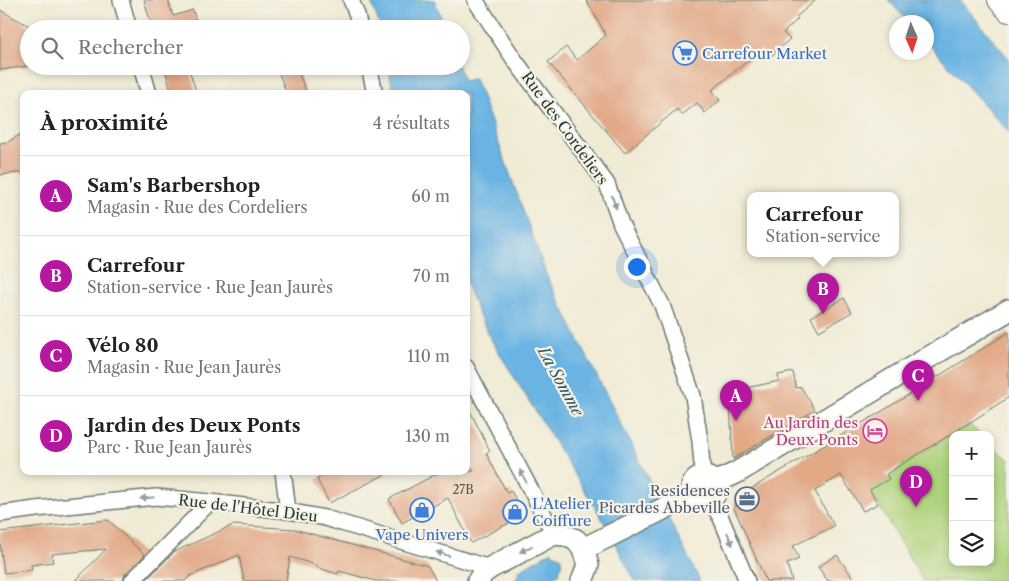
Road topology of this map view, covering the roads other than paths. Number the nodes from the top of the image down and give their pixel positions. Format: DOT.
graph roads {
  1 [pos="121,0"];
  2 [pos="350,0"];
  3 [pos="475,0"];
  4 [pos="1000,0"];
  5 [pos="1009,10"];
  6 [pos="127,20"];
  7 [pos="358,20"];
  8 [pos="144,75"];
  9 [pos="371,75"];
  10 [pos="148,90"];
  11 [pos="374,90"];
  12 [pos="1009,310"];
  13 [pos="470,375"];
  14 [pos="284,475"];
  15 [pos="699,491"];
  16 [pos="210,502"];
  17 [pos="288,511"];
  18 [pos="0,514"];
  19 [pos="554,534"];
  20 [pos="583,549"];
  21 [pos="484,574"];
  22 [pos="583,580"];
  23 [pos="132,581"];
  24 [pos="747,581"];
  1 -- 6 [label="street"];
  2 -- 7 [label="street"];
  3 -- 15 [label="street, Rue des Cordeliers, one-way"];
  4 -- 5 [label="main road"];
  8 -- 10 [label="street"];
  9 -- 11 [label="street"];
  12 -- 15 [label="street"];
  19 -- 13 [label="street, one-way"];
  14 -- 17 [label="street"];
  15 -- 20 [label="street"];
  15 -- 24 [label="street, one-way"];
  16 -- 17 [label="street, Rue de l'Hôtel Dieu"];
  16 -- 18 [label="street, Rue de l'Hôtel Dieu, one-way"];
  16 -- 23 [label="street"];
  21 -- 17 [label="street, Rue de l'Hôtel Dieu, one-way"];
  19 -- 20 [label="street"];
  19 -- 21 [label="street, one-way"];
  20 -- 22 [label="street"];
}
